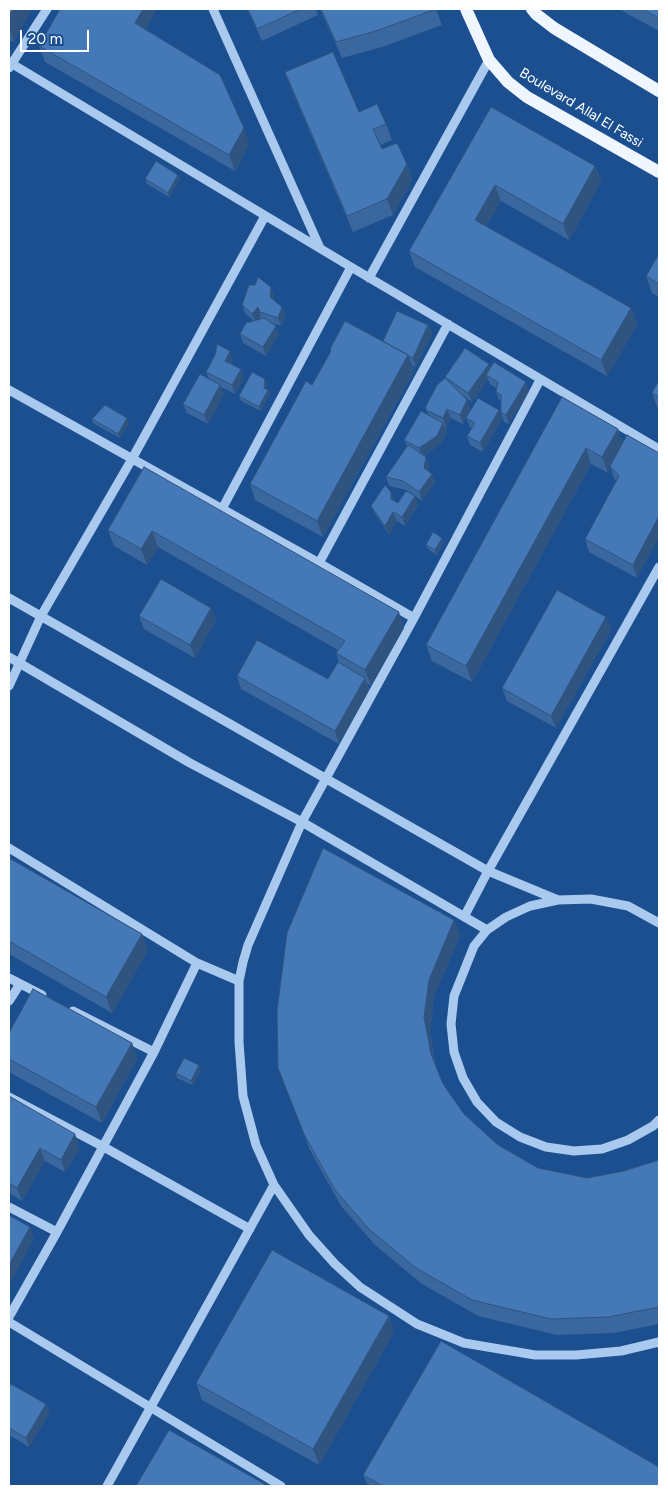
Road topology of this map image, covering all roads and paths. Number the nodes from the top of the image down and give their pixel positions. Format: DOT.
graph roads {
  1 [pos="47,9"];
  2 [pos="213,9"];
  3 [pos="466,9"];
  4 [pos="532,9"];
  5 [pos="489,60"];
  6 [pos="10,65"];
  7 [pos="659,91"];
  8 [pos="659,172"];
  9 [pos="266,216"];
  10 [pos="320,248"];
  11 [pos="351,268"];
  12 [pos="369,278"];
  13 [pos="448,324"];
  14 [pos="540,380"];
  15 [pos="9,390"];
  16 [pos="659,449"];
  17 [pos="132,459"];
  18 [pos="222,509"];
  19 [pos="319,563"];
  20 [pos="659,567"];
  21 [pos="9,598"];
  22 [pos="42,616"];
  23 [pos="414,618"];
  24 [pos="9,656"];
  25 [pos="20,663"];
  26 [pos="9,686"];
  27 [pos="326,780"];
  28 [pos="302,822"];
  29 [pos="9,848"];
  30 [pos="488,871"];
  31 [pos="558,900"];
  32 [pos="464,917"];
  33 [pos="659,923"];
  34 [pos="487,930"];
  35 [pos="197,963"];
  36 [pos="9,978"];
  37 [pos="239,981"];
  38 [pos="20,984"];
  39 [pos="47,998"];
  40 [pos="9,1001"];
  41 [pos="64,1007"];
  42 [pos="154,1052"];
  43 [pos="9,1097"];
  44 [pos="659,1120"];
  45 [pos="102,1146"];
  46 [pos="274,1185"];
  47 [pos="9,1207"];
  48 [pos="250,1229"];
  49 [pos="57,1232"];
  50 [pos="9,1317"];
  51 [pos="9,1322"];
  52 [pos="659,1342"];
  53 [pos="150,1408"];
  54 [pos="107,1486"];
  55 [pos="281,1486"];
  1 -- 6 [label="street"];
  2 -- 10 [label="street"];
  3 -- 5 [label="main road, Boulevard Allal El Fassi"];
  4 -- 7 [label="main road"];
  5 -- 8 [label="main road, Boulevard Allal El Fassi"];
  5 -- 12 [label="street"];
  6 -- 9 [label="street"];
  9 -- 10 [label="street"];
  9 -- 17 [label="street"];
  10 -- 11 [label="street"];
  11 -- 12 [label="street"];
  11 -- 18 [label="street"];
  12 -- 13 [label="street"];
  13 -- 14 [label="street"];
  13 -- 19 [label="street"];
  14 -- 16 [label="street"];
  14 -- 23 [label="street"];
  15 -- 17 [label="street"];
  17 -- 18 [label="street"];
  17 -- 22 [label="street"];
  18 -- 19 [label="street"];
  19 -- 23 [label="street"];
  20 -- 30 [label="street"];
  21 -- 22 [label="street"];
  22 -- 25 [label="street"];
  22 -- 27 [label="street"];
  23 -- 27 [label="street"];
  24 -- 25 [label="street"];
  25 -- 26 [label="street"];
  25 -- 28 [label="street"];
  27 -- 28 [label="street"];
  27 -- 30 [label="street"];
  28 -- 32 [label="street"];
  28 -- 37 [label="street"];
  29 -- 35 [label="street"];
  30 -- 31 [label="street"];
  30 -- 32 [label="street"];
  31 -- 33 [label="street"];
  31 -- 34 [label="street"];
  32 -- 34 [label="street"];
  34 -- 44 [label="street"];
  35 -- 37 [label="street"];
  35 -- 42 [label="street"];
  36 -- 38 [label="street"];
  37 -- 46 [label="street"];
  38 -- 39 [label="street"];
  38 -- 40 [label="street"];
  41 -- 42 [label="street"];
  42 -- 45 [label="street"];
  43 -- 45 [label="street"];
  45 -- 48 [label="street"];
  45 -- 49 [label="street"];
  46 -- 48 [label="street"];
  46 -- 52 [label="street"];
  47 -- 49 [label="street"];
  48 -- 53 [label="street"];
  49 -- 50 [label="street"];
  51 -- 53 [label="street"];
  53 -- 54 [label="street"];
  53 -- 55 [label="street"];
}
